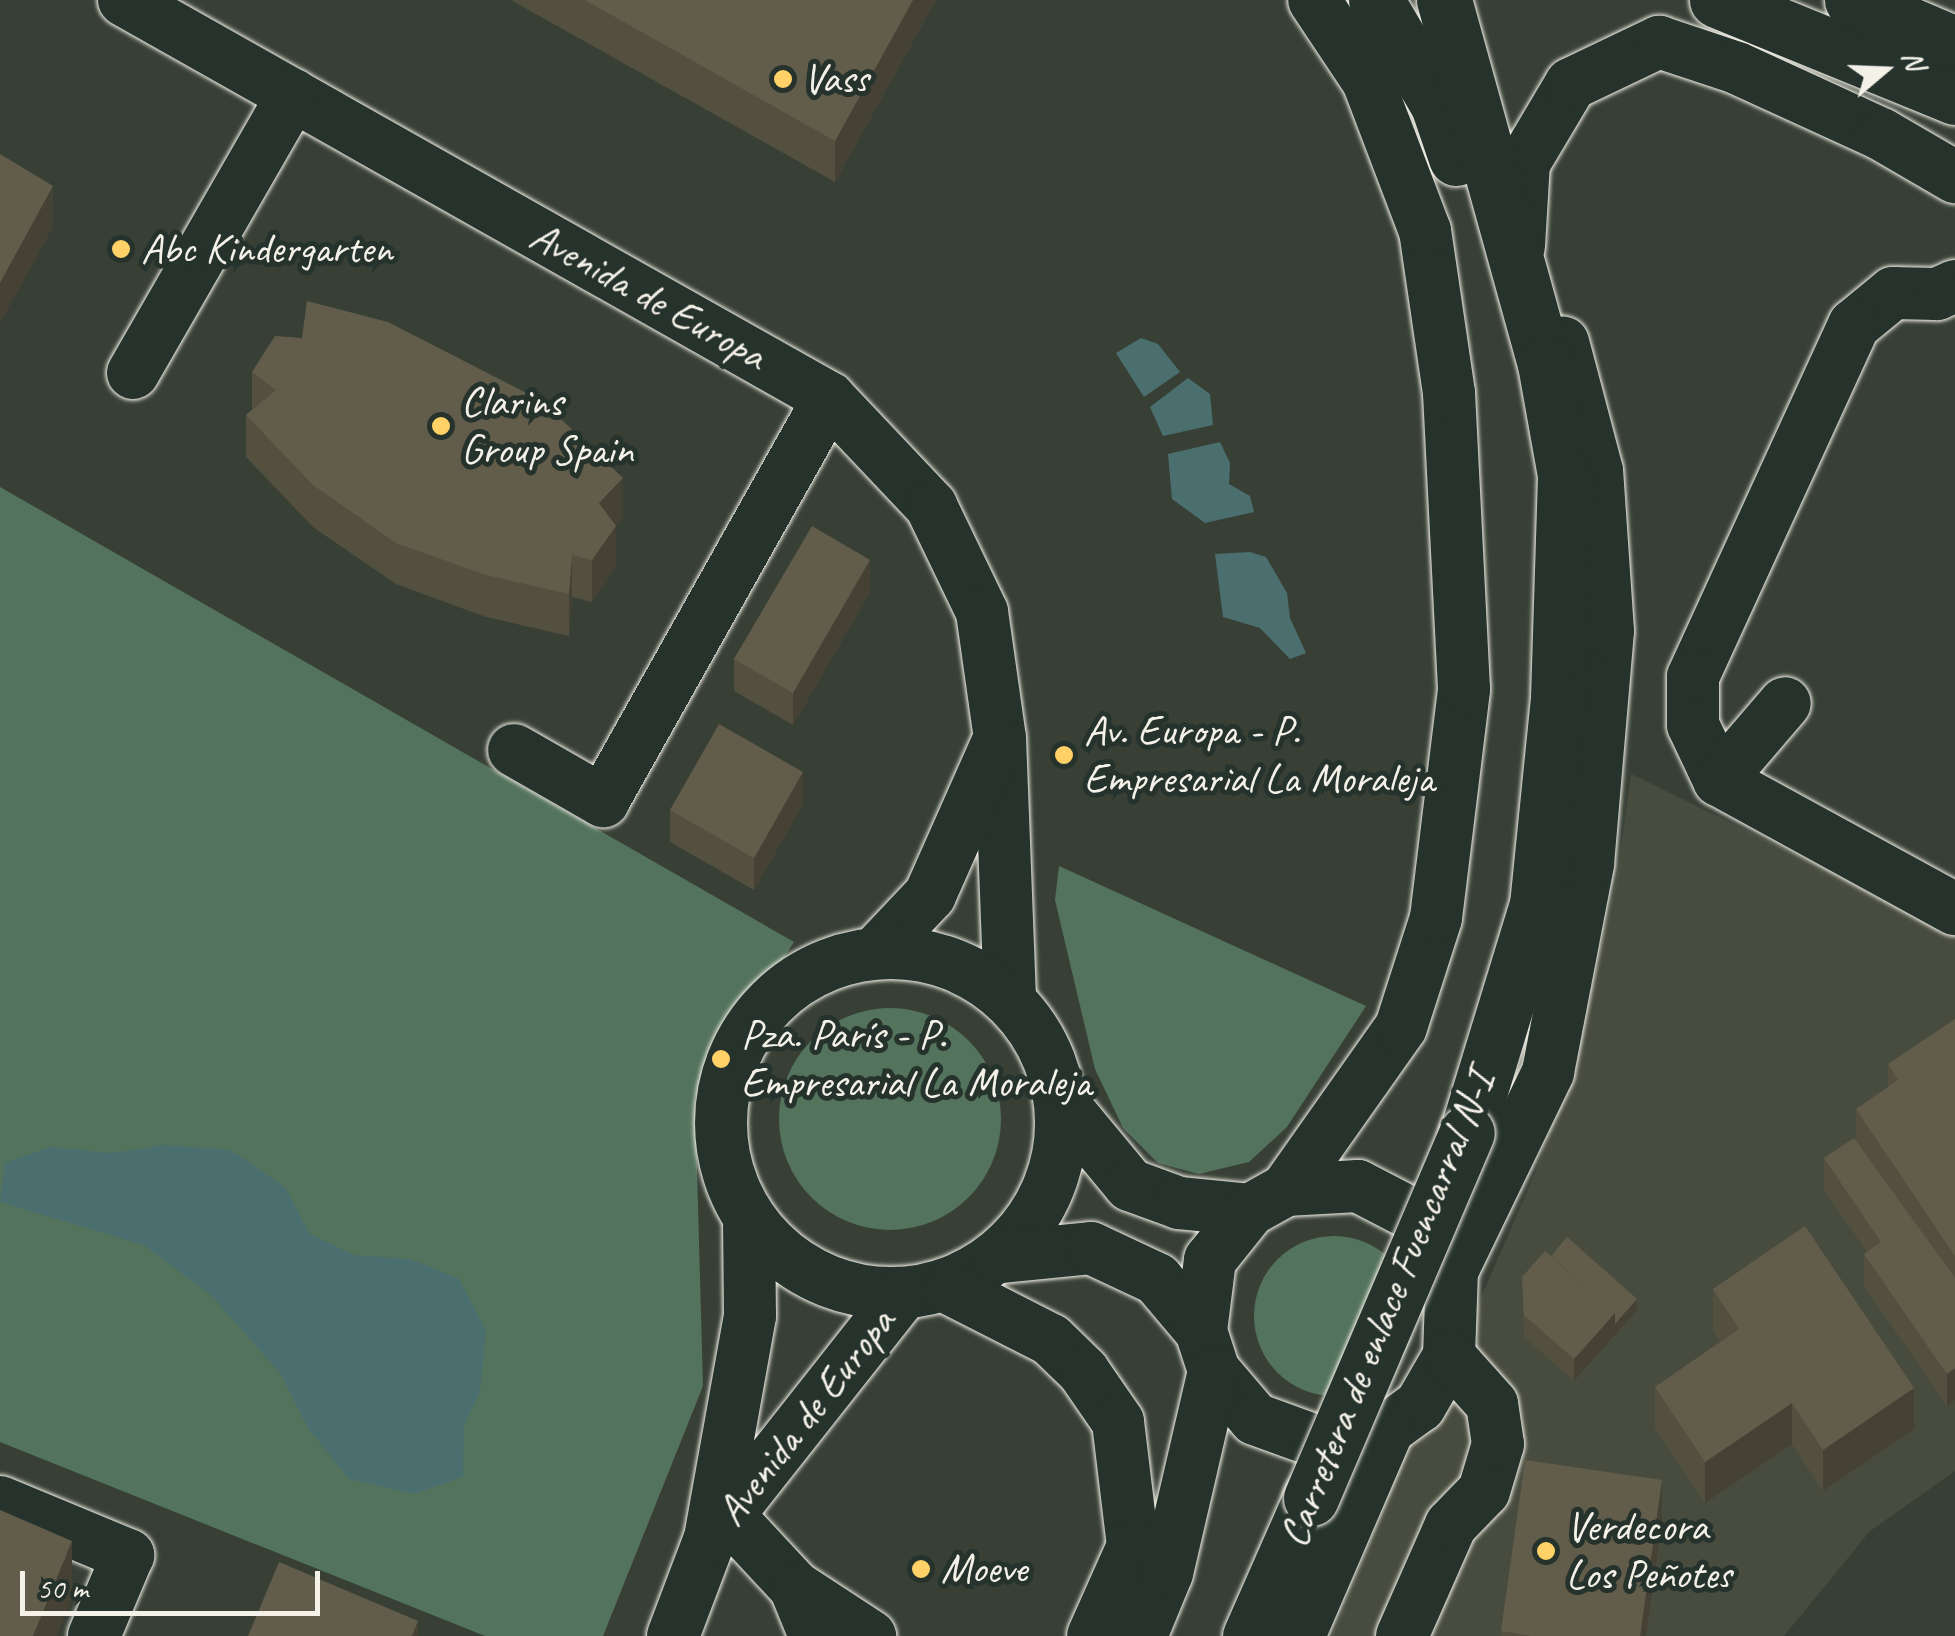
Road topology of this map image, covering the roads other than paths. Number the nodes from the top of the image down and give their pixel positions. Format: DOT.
graph roads {
  1 [pos="124,0"];
  2 [pos="1314,0"];
  3 [pos="1376,0"];
  4 [pos="1444,0"];
  5 [pos="1709,0"];
  6 [pos="1717,0"];
  7 [pos="1852,0"];
  8 [pos="1955,44"];
  9 [pos="292,95"];
  10 [pos="1955,96"];
  11 [pos="1955,140"];
  12 [pos="1955,177"];
  13 [pos="1521,236"];
  14 [pos="1955,286"];
  15 [pos="133,373"];
  16 [pos="830,398"];
  17 [pos="1560,623"];
  18 [pos="1785,703"];
  19 [pos="1000,738"];
  20 [pos="514,750"];
  21 [pos="1719,780"];
  22 [pos="1955,909"];
  23 [pos="878,950"];
  24 [pos="1010,997"];
  25 [pos="1063,1104"];
  26 [pos="1268,1200"];
  27 [pos="749,1221"];
  28 [pos="1000,1256"];
  29 [pos="1452,1271"];
  30 [pos="927,1292"];
  31 [pos="1208,1351"];
  32 [pos="1449,1356"];
  33 [pos="1388,1429"];
  34 [pos="0,1502"];
  35 [pos="719,1527"];
  36 [pos="795,1587"];
  37 [pos="1103,1634"];
  38 [pos="94,1636"];
  39 [pos="672,1636"];
  40 [pos="815,1636"];
  41 [pos="870,1636"];
  42 [pos="1250,1636"];
  43 [pos="1299,1636"];
  44 [pos="1402,1636"];
  1 -- 9 [label="street, Avenida de Europa"];
  2 -- 26 [label="street"];
  3 -- 17 [label="main road, Carretera de enlace Fuencarral N-I"];
  4 -- 13 [label="main road, Carretera de enlace Fuencarral N-I"];
  5 -- 11 [label="street"];
  6 -- 10 [label="main road"];
  7 -- 8 [label="main road"];
  9 -- 15 [label="street"];
  9 -- 16 [label="street, Avenida de Europa"];
  12 -- 13 [label="street"];
  13 -- 17 [label="main road, Carretera de enlace Fuencarral N-I"];
  13 -- 29 [label="street"];
  14 -- 21 [label="street"];
  16 -- 19 [label="street, Avenida de Europa"];
  16 -- 20 [label="street"];
  17 -- 42 [label="main road, Carretera de enlace Fuencarral N-I, bridge"];
  18 -- 21 [label="street"];
  19 -- 23 [label="street"];
  19 -- 24 [label="street, Avenida de Europa"];
  21 -- 22 [label="street"];
  23 -- 24 [label="street"];
  23 -- 27 [label="street"];
  24 -- 25 [label="street"];
  25 -- 26 [label="street"];
  25 -- 28 [label="street"];
  26 -- 29 [label="street"];
  26 -- 31 [label="street"];
  27 -- 30 [label="street"];
  27 -- 35 [label="street, Avenida de Europa"];
  28 -- 30 [label="street"];
  28 -- 31 [label="street"];
  29 -- 32 [label="street"];
  30 -- 35 [label="street, Avenida de Europa"];
  30 -- 37 [label="street"];
  31 -- 33 [label="street"];
  31 -- 37 [label="street"];
  32 -- 33 [label="street"];
  32 -- 44 [label="street"];
  33 -- 43 [label="street"];
  34 -- 38 [label="street"];
  35 -- 36 [label="street"];
  35 -- 39 [label="street, Avenida de Europa"];
  36 -- 40 [label="street"];
  36 -- 41 [label="street"];
}
